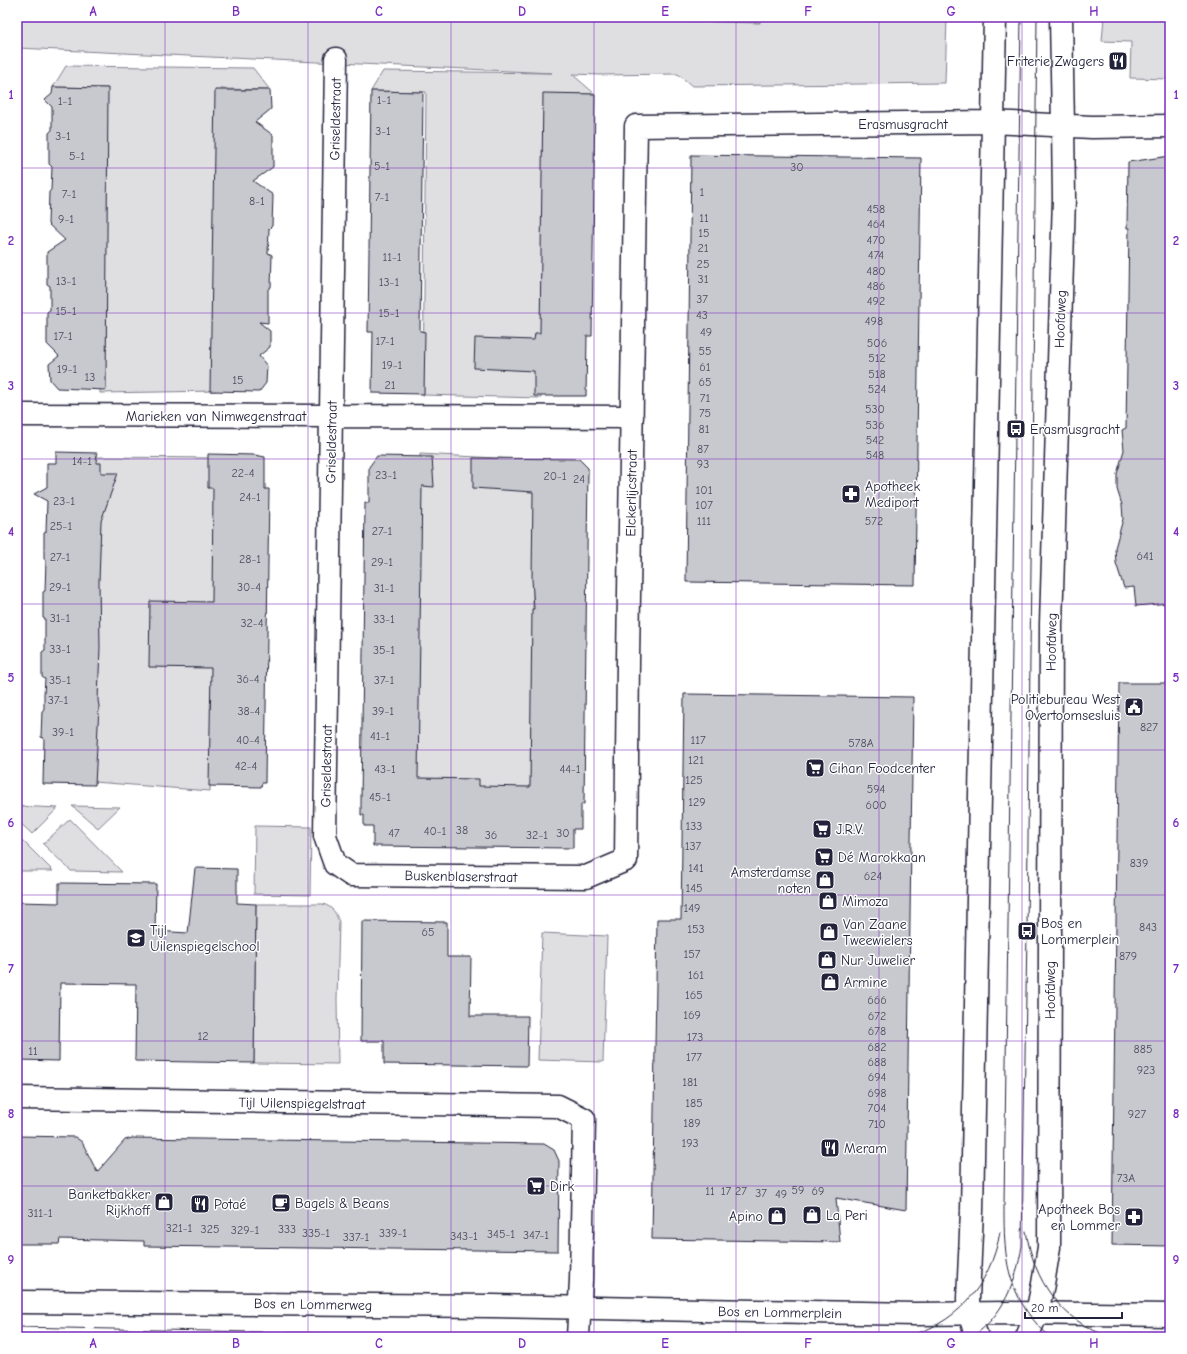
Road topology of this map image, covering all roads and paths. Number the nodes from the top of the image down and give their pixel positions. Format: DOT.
graph roads {
  1 [pos="995,17"];
  2 [pos="1060,17"];
  3 [pos="336,59"];
  4 [pos="992,122"];
  5 [pos="636,126"];
  6 [pos="1063,126"];
  7 [pos="1170,126"];
  8 [pos="17,415"];
  9 [pos="331,417"];
  10 [pos="632,418"];
  11 [pos="326,826"];
  12 [pos="626,860"];
  13 [pos="17,1098"];
  14 [pos="17,1302"];
  15 [pos="579,1308"];
  16 [pos="969,1313"];
  17 [pos="1037,1313"];
  18 [pos="1170,1315"];
  19 [pos="578,1337"];
  20 [pos="977,1337"];
  21 [pos="1027,1337"];
  1 -- 4 [label="street"];
  2 -- 6 [label="street, Hoofdweg"];
  3 -- 9 [label="street, Griseldestraat"];
  4 -- 5 [label="street, Erasmusgracht"];
  4 -- 6 [label="street, Erasmusgracht"];
  4 -- 16 [label="street"];
  5 -- 10 [label="street, Elckerlijcstraat"];
  6 -- 7 [label="street, Erasmusgracht"];
  6 -- 17 [label="street, Hoofdweg"];
  8 -- 9 [label="street, Marieken van Nimwegenstraat"];
  9 -- 10 [label="street, Marieken van Nimwegenstraat"];
  9 -- 11 [label="street, Griseldestraat"];
  10 -- 12 [label="street, Elckerlijcstraat"];
  11 -- 12 [label="street, Buskenblaserstraat"];
  13 -- 15 [label="street, Tijl Uilenspiegelstraat"];
  14 -- 15 [label="street, Bos en Lommerweg"];
  15 -- 16 [label="street, Bos en Lommerplein"];
  15 -- 19 [label="street"];
  16 -- 17 [label="street, Bos en Lommerplein"];
  16 -- 20 [label="street"];
  17 -- 18 [label="street, Bos en Lommerplein"];
  17 -- 21 [label="street, Hoofdweg"];
}
